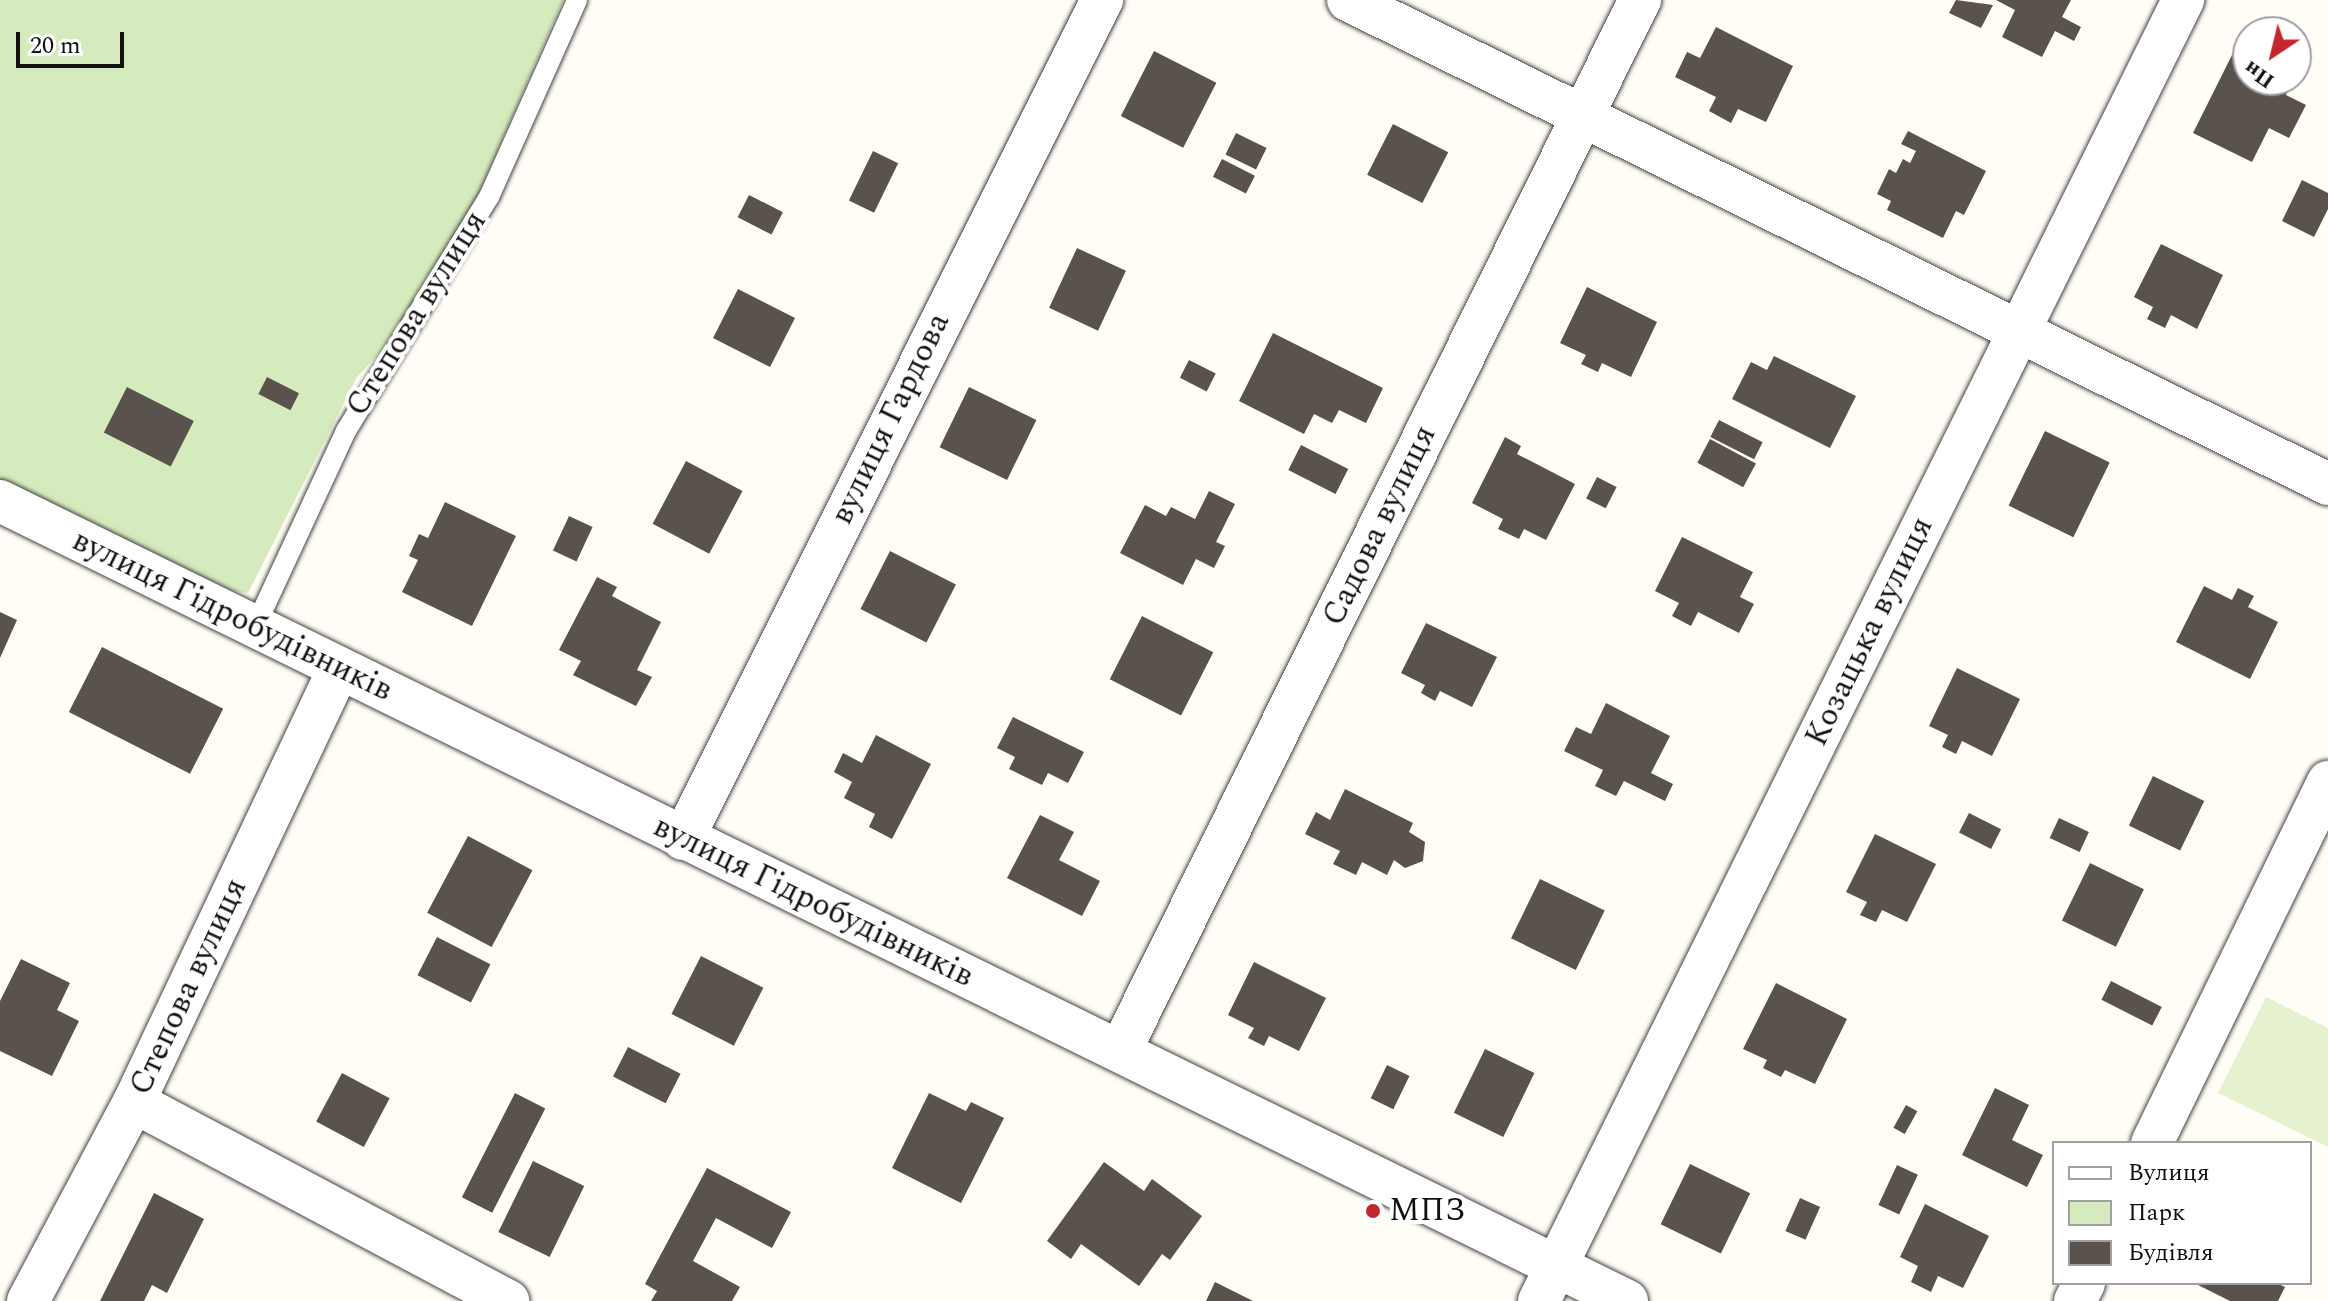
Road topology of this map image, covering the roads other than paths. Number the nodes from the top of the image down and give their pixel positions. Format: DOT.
graph roads {
  1 [pos="577,0"];
  2 [pos="1102,0"];
  3 [pos="1348,0"];
  4 [pos="1640,0"];
  5 [pos="2183,0"];
  6 [pos="1583,115"];
  7 [pos="2018,332"];
  8 [pos="2328,484"];
  9 [pos="0,501"];
  10 [pos="255,627"];
  11 [pos="339,668"];
  12 [pos="2328,782"];
  13 [pos="683,839"];
  14 [pos="1120,1051"];
  15 [pos="134,1102"];
  16 [pos="2153,1141"];
  17 [pos="1558,1264"];
  18 [pos="28,1301"];
  19 [pos="508,1301"];
  20 [pos="1539,1301"];
  21 [pos="1627,1301"];
  1 -- 10 [label="lane, Степова вулиця"];
  2 -- 13 [label="street, вулиця Гардова"];
  3 -- 6 [label="street"];
  4 -- 6 [label="street, Садова вулиця"];
  5 -- 7 [label="street, Козацька вулиця"];
  6 -- 7 [label="street"];
  6 -- 14 [label="street, Садова вулиця"];
  7 -- 8 [label="street"];
  7 -- 17 [label="street, Козацька вулиця"];
  9 -- 10 [label="street, вулиця Гідробудівників"];
  10 -- 11 [label="street, вулиця Гідробудівників"];
  11 -- 13 [label="street, вулиця Гідробудівників"];
  11 -- 15 [label="street, Степова вулиця"];
  12 -- 16 [label="street"];
  13 -- 14 [label="street, вулиця Гідробудівників"];
  14 -- 17 [label="street, вулиця Гідробудівників"];
  15 -- 18 [label="street, Степова вулиця"];
  15 -- 19 [label="street"];
  17 -- 20 [label="street, Козацька вулиця"];
  17 -- 21 [label="street, вулиця Гідробудівників"];
}
